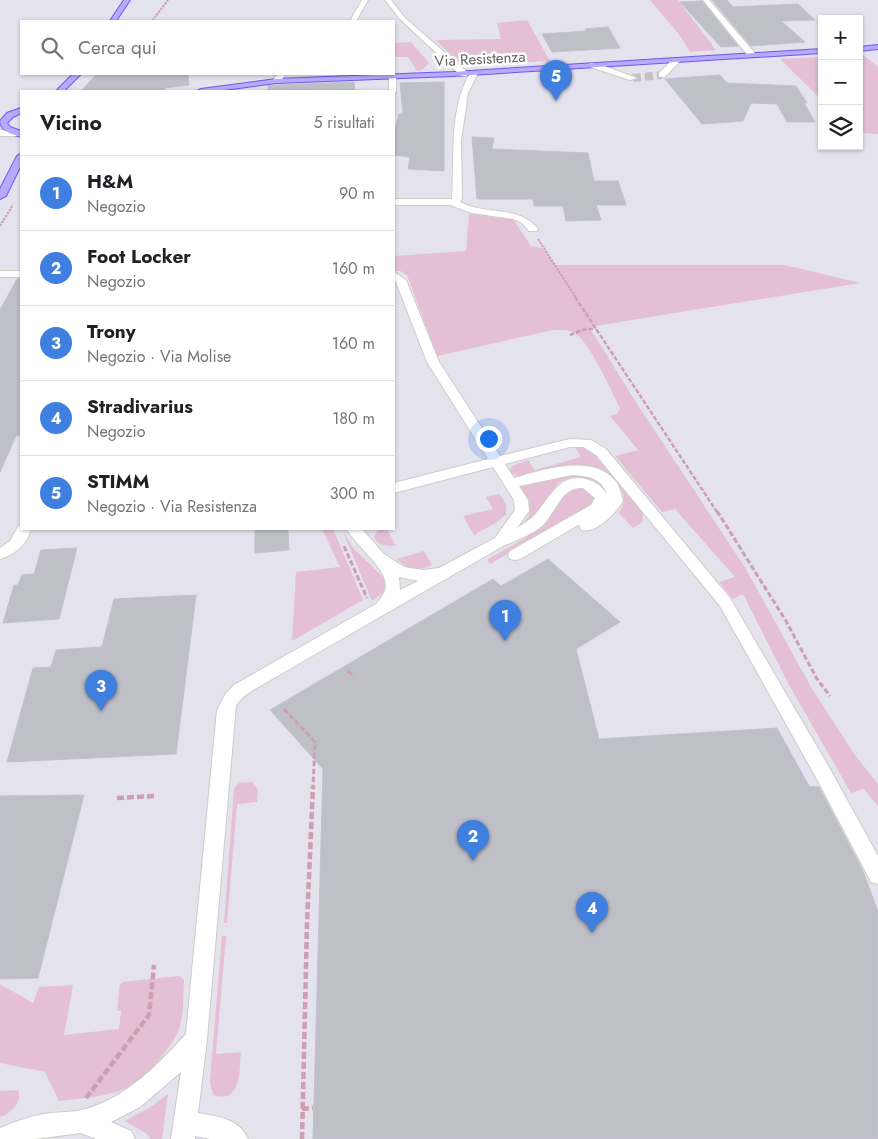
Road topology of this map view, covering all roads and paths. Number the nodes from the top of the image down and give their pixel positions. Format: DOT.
graph roads {
  1 [pos="126,0"];
  2 [pos="168,0"];
  3 [pos="365,0"];
  4 [pos="388,0"];
  5 [pos="706,1"];
  6 [pos="114,20"];
  7 [pos="153,20"];
  8 [pos="355,20"];
  9 [pos="863,48"];
  10 [pos="878,48"];
  11 [pos="818,51"];
  12 [pos="440,53"];
  13 [pos="752,54"];
  14 [pos="677,60"];
  15 [pos="593,65"];
  16 [pos="474,73"];
  17 [pos="453,74"];
  18 [pos="464,74"];
  19 [pos="76,75"];
  20 [pos="82,75"];
  21 [pos="281,75"];
  22 [pos="440,75"];
  23 [pos="662,75"];
  24 [pos="392,77"];
  25 [pos="633,78"];
  26 [pos="276,81"];
  27 [pos="61,90"];
  28 [pos="74,90"];
  29 [pos="208,90"];
  30 [pos="393,90"];
  31 [pos="464,94"];
  32 [pos="20,111"];
  33 [pos="3,120"];
  34 [pos="0,133"];
  35 [pos="20,135"];
  36 [pos="20,158"];
  37 [pos="20,171"];
  38 [pos="0,197"];
  39 [pos="17,198"];
  40 [pos="395,202"];
  41 [pos="452,202"];
  42 [pos="0,226"];
  43 [pos="533,230"];
  44 [pos="0,274"];
  45 [pos="20,274"];
  46 [pos="395,276"];
  47 [pos="596,328"];
  48 [pos="570,335"];
  49 [pos="496,462"];
  50 [pos="510,484"];
  51 [pos="395,488"];
  52 [pos="25,530"];
  53 [pos="355,530"];
  54 [pos="341,538"];
  55 [pos="498,542"];
  56 [pos="0,554"];
  57 [pos="386,564"];
  58 [pos="452,568"];
  59 [pos="374,605"];
  60 [pos="348,670"];
  61 [pos="354,677"];
  62 [pos="830,696"];
  63 [pos="284,708"];
  64 [pos="155,796"];
  65 [pos="117,798"];
  66 [pos="878,875"];
  67 [pos="154,965"];
  68 [pos="196,1039"];
  69 [pos="313,1108"];
  70 [pos="302,1109"];
  71 [pos="75,1122"];
  72 [pos="184,1130"];
  73 [pos="1,1139"];
  74 [pos="123,1139"];
  75 [pos="236,1139"];
  76 [pos="302,1139"];
  1 -- 6 [label="main road"];
  2 -- 7 [label="path"];
  3 -- 8 [label="street"];
  4 -- 12 [label="street"];
  5 -- 13 [label="street"];
  9 -- 10 [label="main road"];
  11 -- 13 [label="main road, Via Resistenza"];
  12 -- 18 [label="street"];
  12 -- 22 [label="street"];
  13 -- 14 [label="main road, Via Resistenza"];
  14 -- 15 [label="main road, Via Resistenza"];
  14 -- 23 [label="street"];
  15 -- 16 [label="main road, Via Resistenza"];
  15 -- 25 [label="street"];
  16 -- 18 [label="main road, Via Resistenza"];
  16 -- 31 [label="street"];
  17 -- 18 [label="main road, Via Resistenza"];
  17 -- 22 [label="main road, Via Resistenza"];
  17 -- 31 [label="street"];
  19 -- 27 [label="main road"];
  20 -- 28 [label="main road"];
  21 -- 26 [label="street"];
  22 -- 24 [label="main road, Via Resistenza"];
  24 -- 26 [label="main road, Via Resistenza"];
  24 -- 30 [label="street"];
  26 -- 29 [label="main road, Via Resistenza"];
  31 -- 41 [label="street"];
  32 -- 33 [label="main road"];
  33 -- 35 [label="main road"];
  34 -- 35 [label="street"];
  36 -- 38 [label="main road"];
  37 -- 38 [label="main road"];
  39 -- 42 [label="path"];
  40 -- 41 [label="street"];
  41 -- 43 [label="street"];
  43 -- 47 [label="path"];
  44 -- 45 [label="street"];
  46 -- 49 [label="street"];
  47 -- 48 [label="path"];
  47 -- 62 [label="path"];
  49 -- 50 [label="street"];
  49 -- 51 [label="street"];
  49 -- 66 [label="street"];
  50 -- 55 [label="street"];
  50 -- 55 [label="street"];
  52 -- 56 [label="street"];
  53 -- 57 [label="street"];
  54 -- 59 [label="path"];
  55 -- 58 [label="street"];
  57 -- 58 [label="street"];
  57 -- 59 [label="street"];
  58 -- 59 [label="street"];
  59 -- 68 [label="street"];
  60 -- 61 [label="path"];
  63 -- 70 [label="path"];
  64 -- 65 [label="path"];
  67 -- 71 [label="path"];
  68 -- 71 [label="street"];
  68 -- 72 [label="street"];
  69 -- 70 [label="path"];
  70 -- 76 [label="path"];
  71 -- 73 [label="street"];
  71 -- 74 [label="street"];
  72 -- 75 [label="street"];
}
